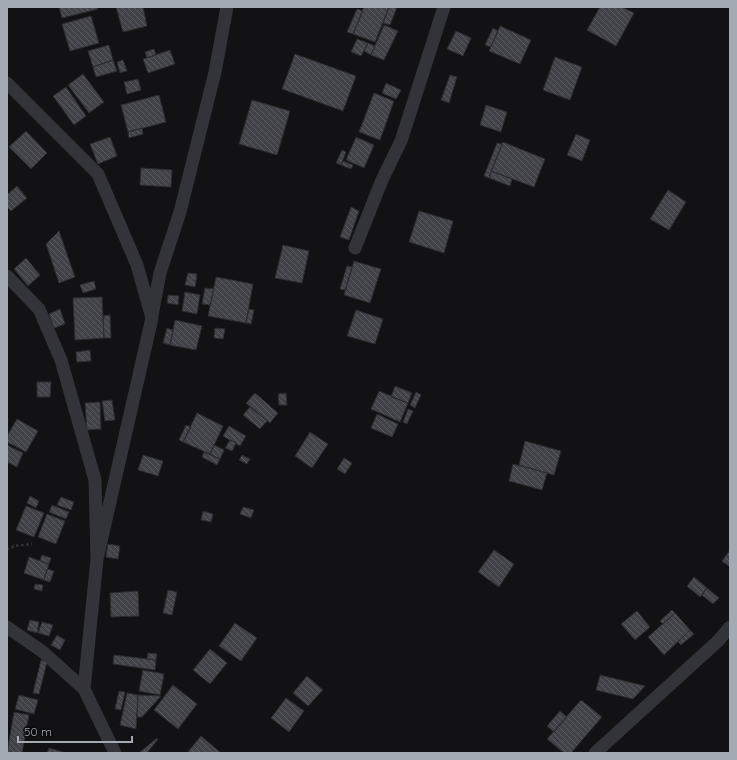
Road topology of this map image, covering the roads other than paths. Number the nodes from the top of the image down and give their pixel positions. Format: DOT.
graph roads {
  1 [pos="227,7"];
  2 [pos="444,7"];
  3 [pos="7,83"];
  4 [pos="355,248"];
  5 [pos="7,276"];
  6 [pos="152,318"];
  7 [pos="97,559"];
  8 [pos="7,627"];
  9 [pos="730,627"];
  10 [pos="84,689"];
  11 [pos="115,753"];
  12 [pos="595,753"];
  1 -- 6 [label="street"];
  2 -- 4 [label="street"];
  3 -- 6 [label="street"];
  5 -- 7 [label="street"];
  6 -- 7 [label="street"];
  7 -- 10 [label="street"];
  8 -- 10 [label="street"];
  9 -- 12 [label="street"];
  10 -- 11 [label="street"];
}
